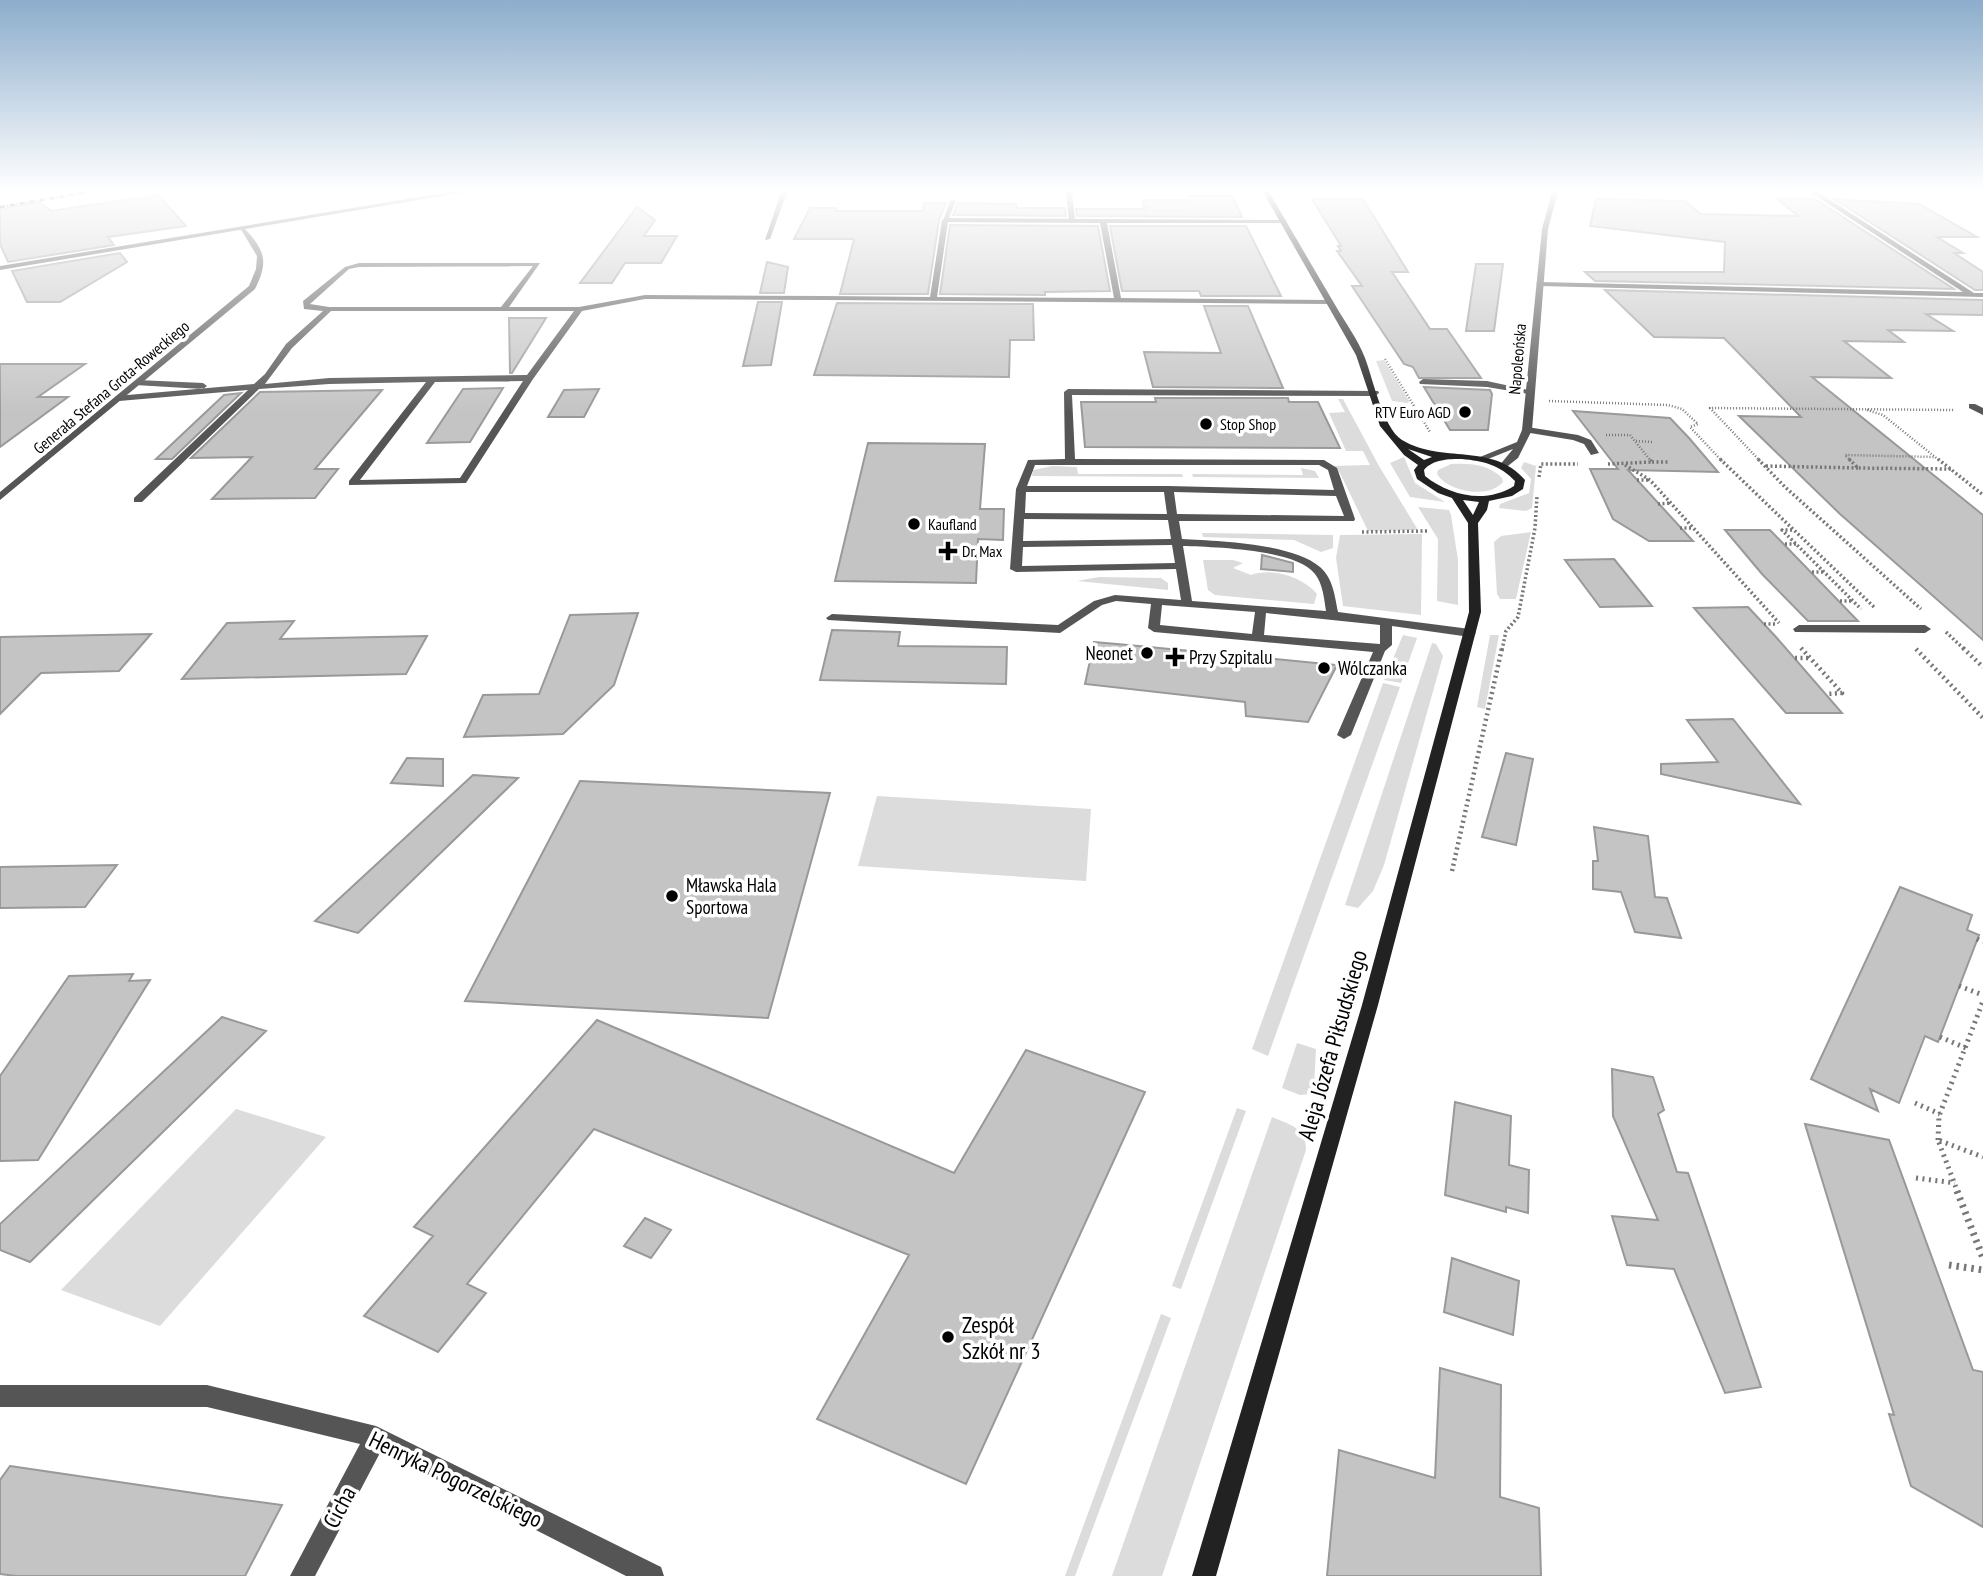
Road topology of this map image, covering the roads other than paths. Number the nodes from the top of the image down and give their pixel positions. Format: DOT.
graph roads {
  1 [pos="261,266"];
  2 [pos="357,266"];
  3 [pos="537,266"];
  4 [pos="938,266"];
  5 [pos="1111,266"];
  6 [pos="1308,266"];
  7 [pos="1542,266"];
  8 [pos="1927,266"];
  9 [pos="1540,284"];
  10 [pos="1972,295"];
  11 [pos="1983,295"];
  12 [pos="933,299"];
  13 [pos="1118,301"];
  14 [pos="1329,302"];
  15 [pos="330,309"];
  16 [pos="503,309"];
  17 [pos="579,309"];
  18 [pos="529,378"];
  19 [pos="433,379"];
  20 [pos="1423,382"];
  21 [pos="138,383"];
  22 [pos="253,389"];
  23 [pos="1529,391"];
  24 [pos="1375,393"];
  25 [pos="119,398"];
  26 [pos="1972,406"];
  27 [pos="1983,412"];
  28 [pos="1527,430"];
  29 [pos="1399,442"];
  30 [pos="1519,444"];
  31 [pos="1594,453"];
  32 [pos="1441,457"];
  33 [pos="1480,458"];
  34 [pos="1070,462"];
  35 [pos="1423,464"];
  36 [pos="1504,466"];
  37 [pos="1188,477"];
  38 [pos="1021,489"];
  39 [pos="1168,489"];
  40 [pos="1192,490"];
  41 [pos="1340,494"];
  42 [pos="1455,495"];
  43 [pos="0,497"];
  44 [pos="1485,498"];
  45 [pos="138,500"];
  46 [pos="1018,516"];
  47 [pos="1172,516"];
  48 [pos="1473,523"];
  49 [pos="1177,543"];
  50 [pos="1016,544"];
  51 [pos="1181,566"];
  52 [pos="1157,600"];
  53 [pos="1187,603"];
  54 [pos="1261,609"];
  55 [pos="1333,615"];
  56 [pos="832,618"];
  57 [pos="1386,622"];
  58 [pos="1799,629"];
  59 [pos="1925,629"];
  60 [pos="1470,633"];
  61 [pos="1258,638"];
  62 [pos="1380,649"];
  63 [pos="1344,735"];
  64 [pos="0,1396"];
  65 [pos="376,1437"];
  66 [pos="302,1576"];
  67 [pos="652,1576"];
  68 [pos="1204,1576"];
  1 -- 21 [label="street, Generała Stefana Grota-Roweckiego"];
  2 -- 15 [label="street"];
  3 -- 16 [label="street"];
  4 -- 12 [label="street"];
  5 -- 13 [label="street"];
  6 -- 14 [label="main road"];
  7 -- 9 [label="street, Napoleońska"];
  8 -- 10 [label="street"];
  9 -- 10 [label="street"];
  9 -- 23 [label="street, Napoleońska"];
  10 -- 11 [label="street"];
  12 -- 13 [label="street"];
  12 -- 17 [label="street"];
  13 -- 14 [label="street"];
  14 -- 24 [label="main road"];
  15 -- 16 [label="street"];
  15 -- 22 [label="street"];
  16 -- 17 [label="street"];
  17 -- 18 [label="street"];
  18 -- 19 [label="street"];
  18 -- 19 [label="street"];
  19 -- 22 [label="street"];
  20 -- 23 [label="street"];
  21 -- 22 [label="street"];
  21 -- 25 [label="street, Generała Stefana Grota-Roweckiego"];
  22 -- 25 [label="street"];
  22 -- 45 [label="street"];
  23 -- 28 [label="street, Napoleońska"];
  24 -- 29 [label="main road"];
  24 -- 34 [label="street"];
  25 -- 43 [label="street, Generała Stefana Grota-Roweckiego"];
  26 -- 27 [label="street"];
  28 -- 30 [label="street, Napoleońska"];
  28 -- 31 [label="street"];
  29 -- 32 [label="main road"];
  29 -- 35 [label="main road"];
  30 -- 33 [label="street"];
  30 -- 36 [label="street, Napoleońska"];
  32 -- 33 [label="main road"];
  32 -- 35 [label="main road"];
  33 -- 36 [label="main road"];
  34 -- 38 [label="street"];
  34 -- 41 [label="street"];
  35 -- 42 [label="main road"];
  36 -- 44 [label="main road"];
  37 -- 40 [label="street"];
  38 -- 39 [label="street"];
  38 -- 46 [label="street"];
  39 -- 40 [label="street"];
  39 -- 47 [label="street"];
  40 -- 41 [label="street"];
  41 -- 47 [label="street"];
  42 -- 44 [label="main road"];
  42 -- 48 [label="main road, Aleja Józefa Piłsudskiego"];
  44 -- 48 [label="main road, Aleja Józefa Piłsudskiego"];
  46 -- 47 [label="street"];
  46 -- 50 [label="street"];
  47 -- 49 [label="street"];
  48 -- 60 [label="main road, Aleja Józefa Piłsudskiego"];
  49 -- 50 [label="street"];
  49 -- 51 [label="street"];
  49 -- 55 [label="street"];
  50 -- 51 [label="street"];
  51 -- 53 [label="street"];
  52 -- 53 [label="street"];
  52 -- 56 [label="street"];
  52 -- 61 [label="street"];
  53 -- 54 [label="street"];
  54 -- 55 [label="street"];
  54 -- 61 [label="street"];
  55 -- 57 [label="street"];
  57 -- 60 [label="street"];
  57 -- 62 [label="street"];
  58 -- 59 [label="street"];
  60 -- 68 [label="main road, Aleja Józefa Piłsudskiego"];
  61 -- 62 [label="street"];
  62 -- 63 [label="street"];
  64 -- 65 [label="street, Henryka Pogorzelskiego"];
  65 -- 66 [label="street, Cicha"];
  65 -- 67 [label="street, Henryka Pogorzelskiego"];
}
